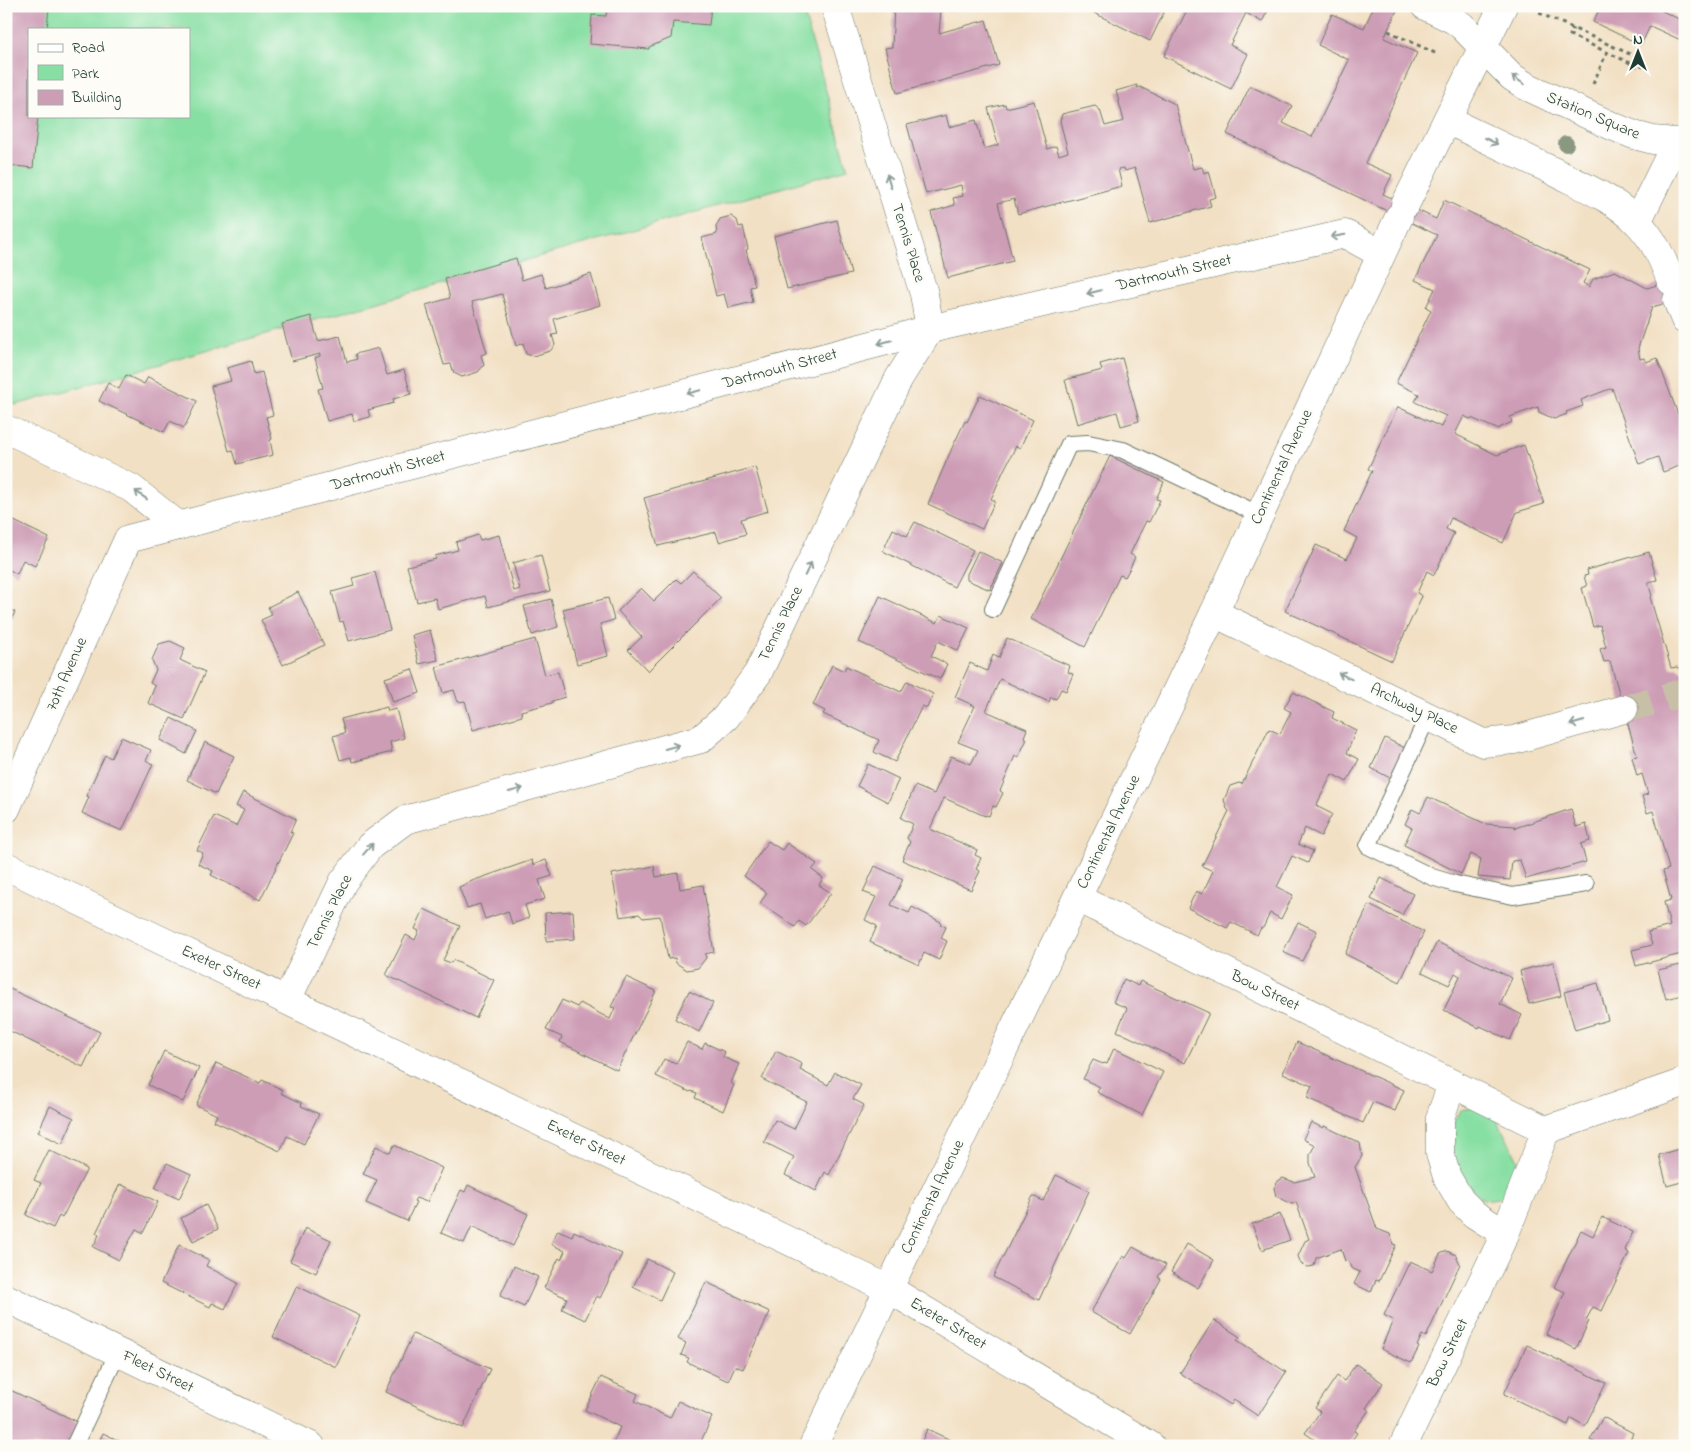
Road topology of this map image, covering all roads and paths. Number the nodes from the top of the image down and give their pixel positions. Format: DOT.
graph roads {
  1 [pos="836,6"];
  2 [pos="1425,6"];
  3 [pos="1504,6"];
  4 [pos="1540,13"];
  5 [pos="1574,28"];
  6 [pos="1388,31"];
  7 [pos="1483,48"];
  8 [pos="1607,52"];
  9 [pos="1437,54"];
  10 [pos="1591,87"];
  11 [pos="1447,120"];
  12 [pos="1680,143"];
  13 [pos="1637,222"];
  14 [pos="1381,254"];
  15 [pos="1678,300"];
  16 [pos="930,329"];
  17 [pos="6,429"];
  18 [pos="1260,515"];
  19 [pos="179,526"];
  20 [pos="128,539"];
  21 [pos="993,609"];
  22 [pos="1214,613"];
  23 [pos="1624,709"];
  24 [pos="1428,716"];
  25 [pos="6,809"];
  26 [pos="6,866"];
  27 [pos="1586,884"];
  28 [pos="1077,898"];
  29 [pos="287,1000"];
  30 [pos="1685,1082"];
  31 [pos="1452,1084"];
  32 [pos="1546,1130"];
  33 [pos="1505,1234"];
  34 [pos="889,1289"];
  35 [pos="6,1298"];
  36 [pos="118,1352"];
  37 [pos="74,1446"];
  38 [pos="311,1446"];
  39 [pos="813,1446"];
  40 [pos="1151,1446"];
  41 [pos="1403,1446"];
  16 -- 1 [label="street, Tennis Place, one-way"];
  2 -- 7 [label="street, Station Square"];
  3 -- 7 [label="street"];
  4 -- 5 [label="path"];
  5 -- 8 [label="path"];
  5 -- 8 [label="path"];
  6 -- 9 [label="path"];
  7 -- 11 [label="street"];
  12 -- 7 [label="street, Station Square, one-way"];
  8 -- 10 [label="path"];
  11 -- 13 [label="street, one-way"];
  11 -- 14 [label="street, Continental Avenue"];
  12 -- 13 [label="street, Station Square"];
  13 -- 15 [label="street"];
  14 -- 16 [label="street, Dartmouth Street, one-way"];
  14 -- 18 [label="street, Continental Avenue"];
  16 -- 19 [label="street, Dartmouth Street, one-way"];
  29 -- 16 [label="street, Tennis Place, one-way"];
  19 -- 17 [label="street, one-way"];
  18 -- 21 [label="lane"];
  18 -- 22 [label="street, Continental Avenue"];
  19 -- 20 [label="street, Dartmouth Street"];
  20 -- 25 [label="street, 70th Avenue"];
  24 -- 22 [label="street, Archway Place, one-way"];
  22 -- 28 [label="street, Continental Avenue"];
  23 -- 24 [label="street, Archway Place, one-way"];
  24 -- 27 [label="lane"];
  26 -- 29 [label="street, Exeter Street"];
  28 -- 31 [label="street, Bow Street"];
  28 -- 34 [label="street, Continental Avenue"];
  29 -- 34 [label="street, Exeter Street"];
  30 -- 32 [label="street"];
  31 -- 32 [label="street, Bow Street"];
  31 -- 33 [label="street"];
  32 -- 33 [label="street, Bow Street"];
  33 -- 41 [label="street, Bow Street"];
  34 -- 39 [label="street, Continental Avenue"];
  34 -- 40 [label="street, Exeter Street"];
  35 -- 36 [label="street, Fleet Street"];
  36 -- 37 [label="lane"];
  36 -- 38 [label="street, Fleet Street"];
}
